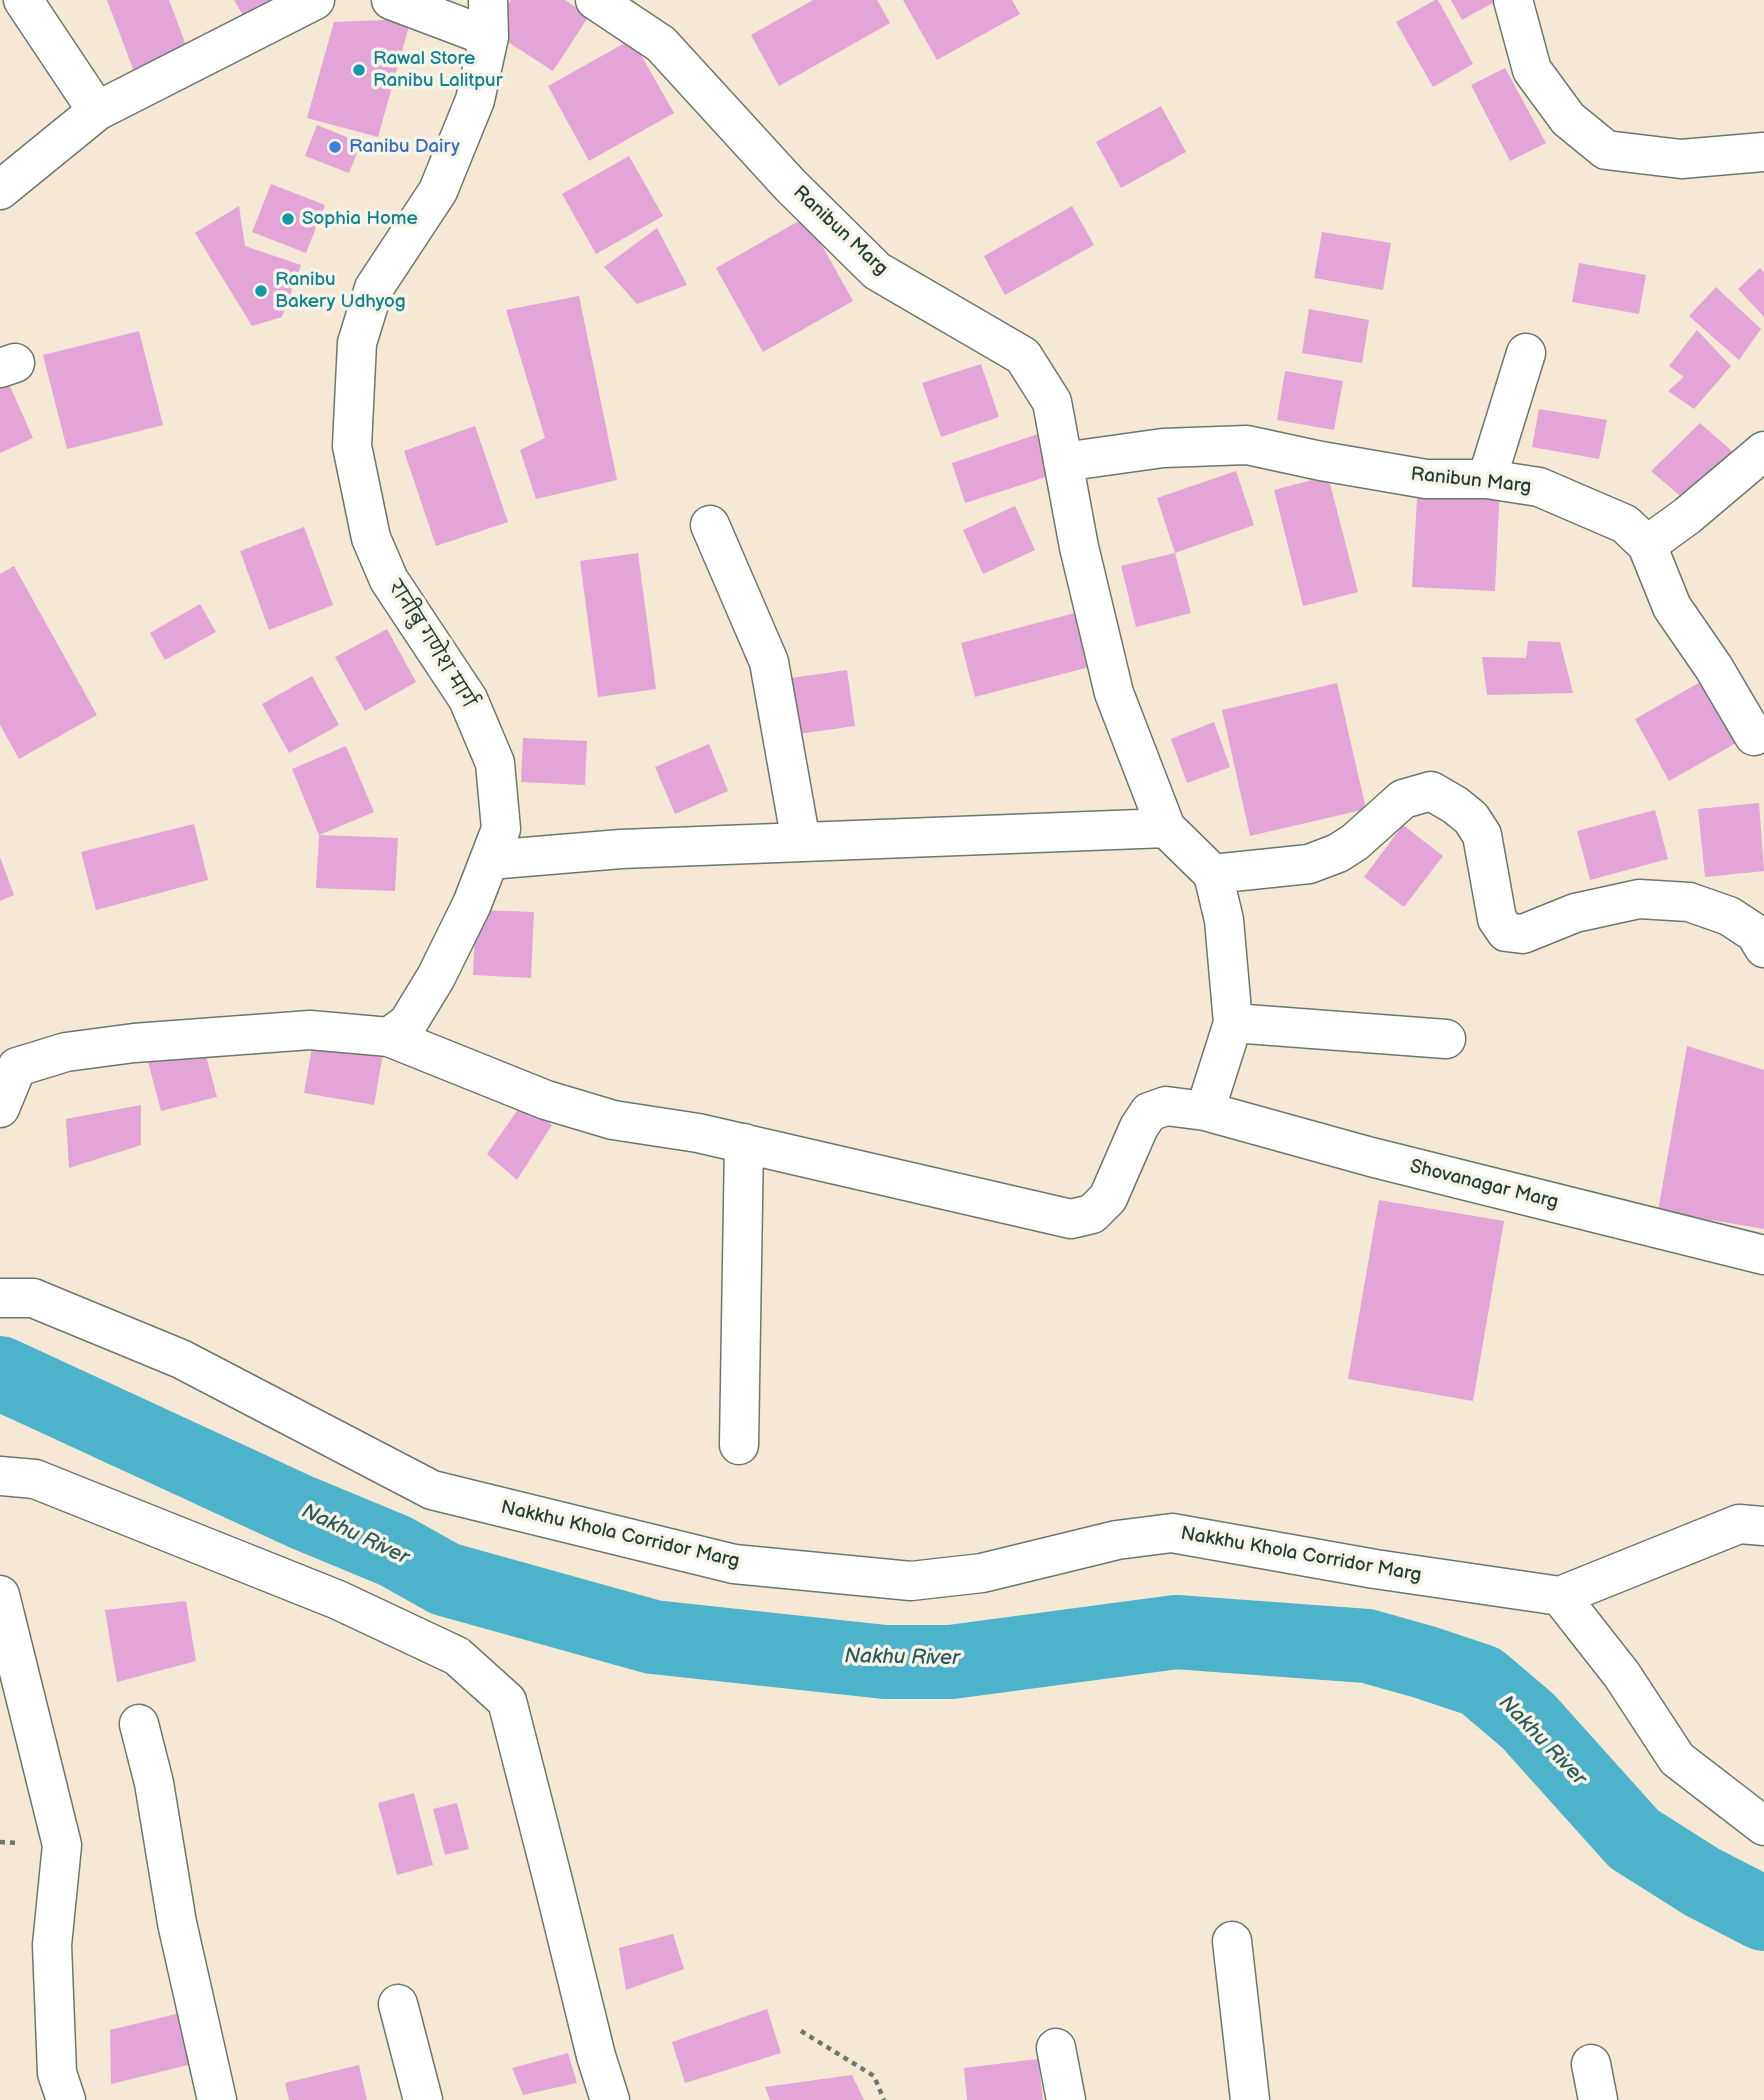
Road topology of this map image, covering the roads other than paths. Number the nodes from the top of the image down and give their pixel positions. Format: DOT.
graph roads {
  1 [pos="23,0"];
  2 [pos="315,0"];
  3 [pos="391,0"];
  4 [pos="595,0"];
  5 [pos="1513,0"];
  6 [pos="488,18"];
  7 [pos="97,111"];
  8 [pos="1764,152"];
  9 [pos="0,190"];
  10 [pos="1526,353"];
  11 [pos="1764,451"];
  12 [pos="1063,462"];
  13 [pos="1487,479"];
  14 [pos="710,525"];
  15 [pos="1647,545"];
  16 [pos="1754,736"];
  17 [pos="1166,828"];
  18 [pos="802,842"];
  19 [pos="489,860"];
  20 [pos="1213,874"];
  21 [pos="1761,936"];
  22 [pos="1233,1023"];
  23 [pos="389,1037"];
  24 [pos="1446,1039"];
  25 [pos="8,1070"];
  26 [pos="0,1108"];
  27 [pos="1205,1111"];
  28 [pos="744,1143"];
  29 [pos="1764,1255"];
  30 [pos="0,1298"];
  31 [pos="739,1445"];
  32 [pos="0,1476"];
  33 [pos="1764,1526"];
  34 [pos="0,1595"];
  35 [pos="1560,1596"];
  36 [pos="139,1724"];
  37 [pos="1764,1826"];
  38 [pos="1231,1941"];
  39 [pos="398,2004"];
  40 [pos="1056,2048"];
  41 [pos="66,2100"];
  42 [pos="218,2100"];
  43 [pos="423,2100"];
  44 [pos="610,2100"];
  45 [pos="1066,2100"];
  46 [pos="1250,2100"];
  1 -- 7 [label="street"];
  2 -- 7 [label="street"];
  3 -- 6 [label="street"];
  4 -- 12 [label="street, Ranibun Marg"];
  5 -- 8 [label="street"];
  6 -- 19 [label="street, रानीबु गणेश मार्ग"];
  7 -- 9 [label="street"];
  10 -- 13 [label="street"];
  11 -- 15 [label="street"];
  12 -- 13 [label="street, Ranibun Marg"];
  12 -- 17 [label="street, Ranibun Marg"];
  13 -- 15 [label="street, Ranibun Marg"];
  14 -- 18 [label="street"];
  15 -- 16 [label="street, Ranibun Marg"];
  17 -- 18 [label="street"];
  17 -- 20 [label="street, Ranibun Marg"];
  18 -- 19 [label="street"];
  19 -- 23 [label="street, रानीबु गणेश मार्ग"];
  20 -- 21 [label="street"];
  20 -- 22 [label="street"];
  22 -- 24 [label="street"];
  22 -- 27 [label="street"];
  23 -- 25 [label="street"];
  23 -- 28 [label="street, Shovanagar Marg"];
  25 -- 26 [label="street"];
  27 -- 28 [label="street, Shovanagar Marg"];
  27 -- 29 [label="street, Shovanagar Marg"];
  28 -- 31 [label="street"];
  30 -- 35 [label="street, Nakkhu Khola Corridor Marg"];
  32 -- 44 [label="street"];
  33 -- 35 [label="street"];
  34 -- 41 [label="street"];
  35 -- 37 [label="street"];
  36 -- 42 [label="street"];
  38 -- 46 [label="street"];
  39 -- 43 [label="street"];
  40 -- 45 [label="street"];
}
